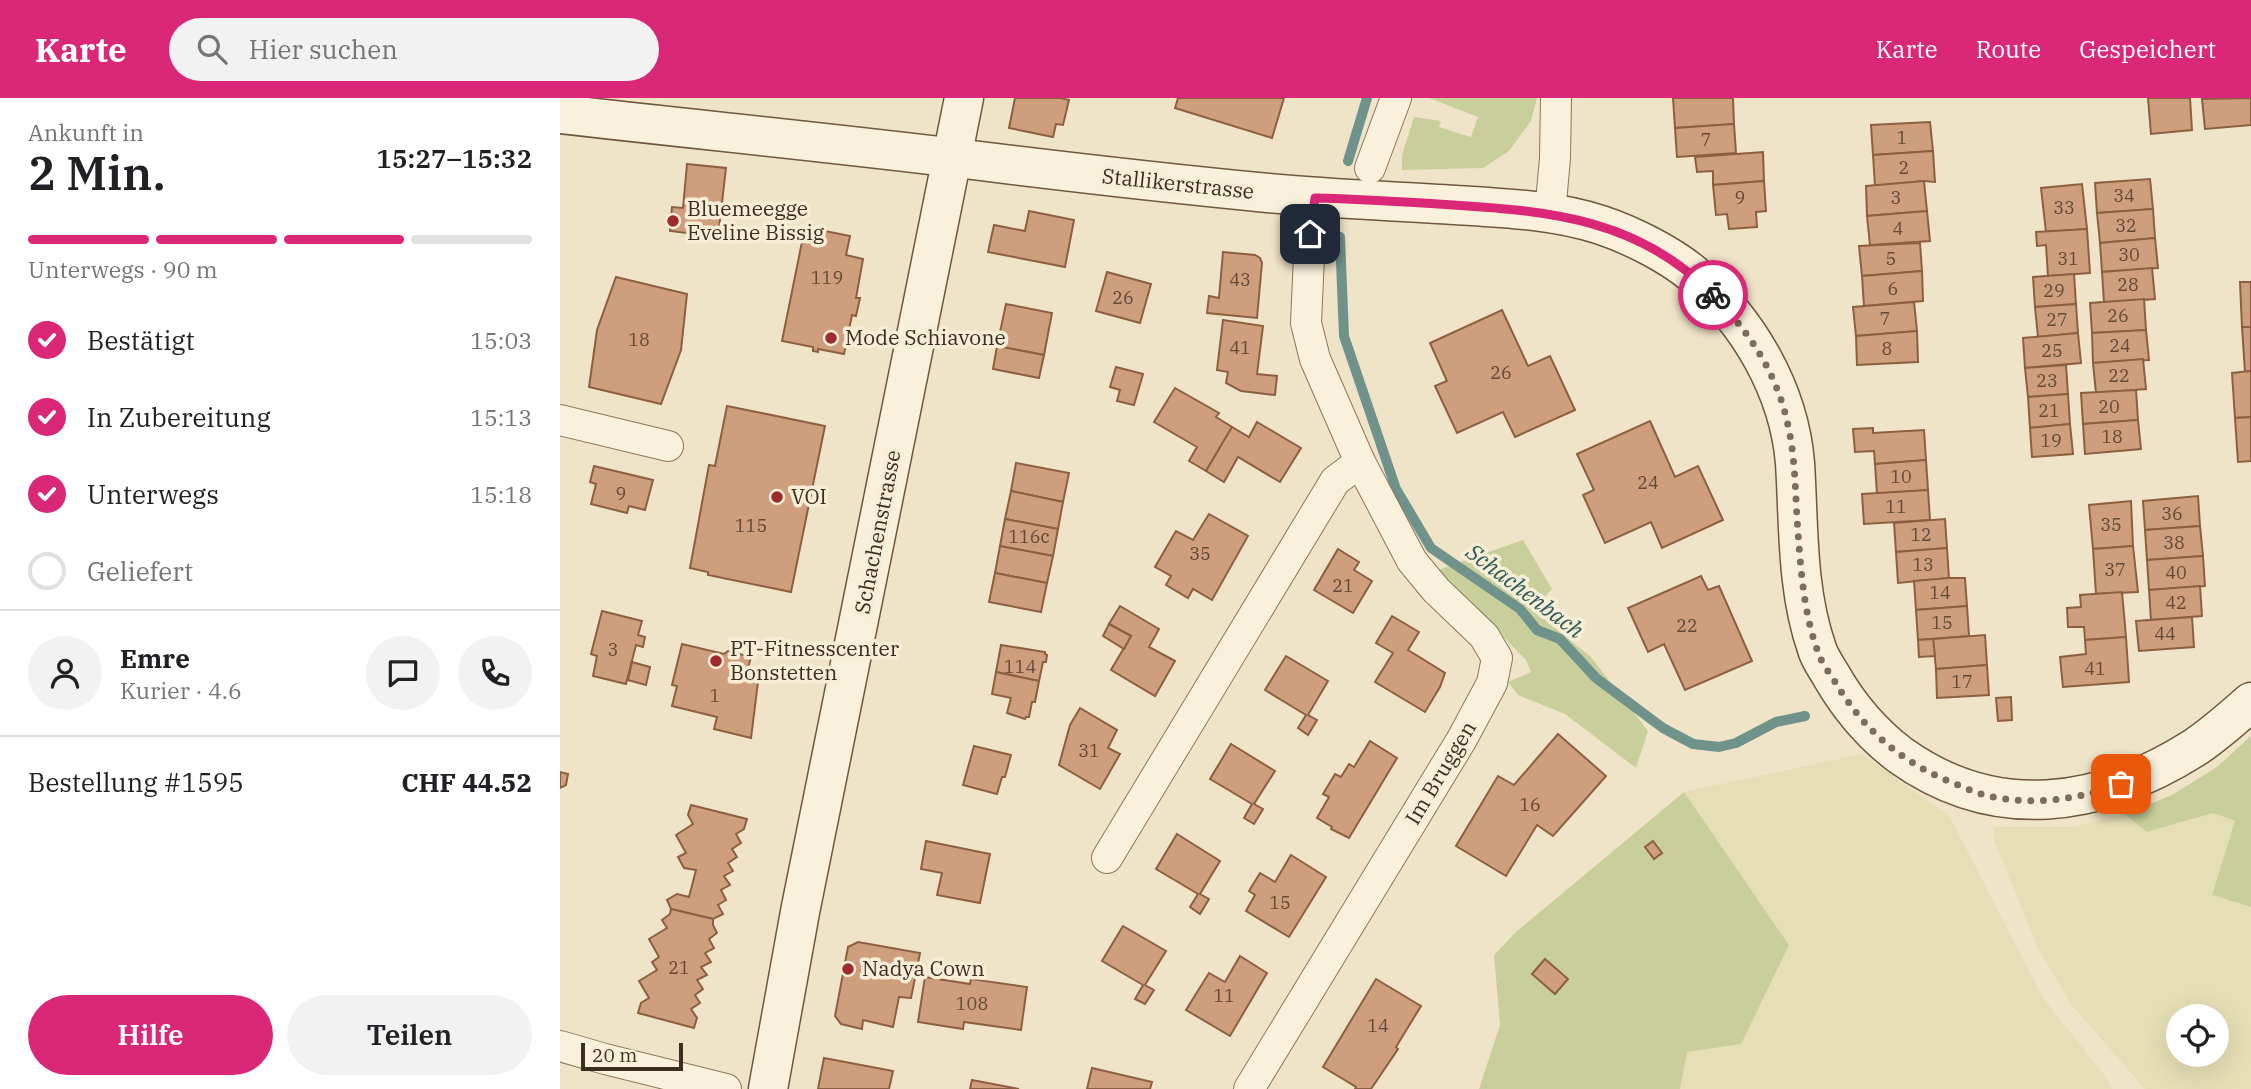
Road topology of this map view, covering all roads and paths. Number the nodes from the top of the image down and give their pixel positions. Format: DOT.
graph roads {
  1 [pos="964,98"];
  2 [pos="1396,98"];
  3 [pos="1556,98"];
  4 [pos="560,114"];
  5 [pos="953,158"];
  6 [pos="1370,169"];
  7 [pos="1315,198"];
  8 [pos="1550,214"];
  9 [pos="560,420"];
  10 [pos="668,446"];
  11 [pos="1360,463"];
  12 [pos="2251,702"];
  13 [pos="1108,858"];
  14 [pos="560,1046"];
  15 [pos="726,1089"];
  16 [pos="768,1089"];
  17 [pos="1249,1089"];
  1 -- 5 [label="street, Schachenstrasse"];
  2 -- 6 [label="street"];
  3 -- 8 [label="street"];
  4 -- 5 [label="street, Stallikerstrasse"];
  5 -- 7 [label="street, Stallikerstrasse"];
  5 -- 16 [label="street, Schachenstrasse"];
  7 -- 8 [label="street, Stallikerstrasse"];
  7 -- 11 [label="street, Im Bruggen"];
  8 -- 12 [label="street, Stallikerstrasse"];
  9 -- 10 [label="street"];
  11 -- 13 [label="street"];
  11 -- 17 [label="street, Im Bruggen"];
  14 -- 15 [label="street"];
}
